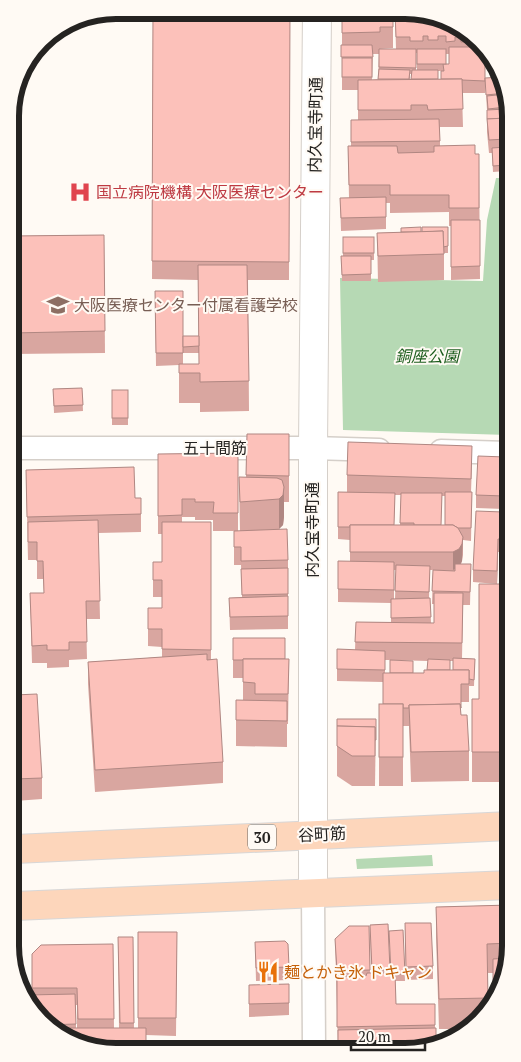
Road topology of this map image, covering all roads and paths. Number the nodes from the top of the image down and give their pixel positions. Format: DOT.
graph roads {
  1 [pos="316,19"];
  2 [pos="19,448"];
  3 [pos="312,448"];
  4 [pos="502,453"];
  5 [pos="502,826"];
  6 [pos="312,835"];
  7 [pos="19,849"];
  8 [pos="502,885"];
  9 [pos="313,894"];
  10 [pos="19,906"];
  11 [pos="314,1043"];
  1 -- 3 [label="street, 内久宝寺町通"];
  2 -- 3 [label="street, 五十間筋"];
  3 -- 4 [label="street, 五十間筋"];
  3 -- 6 [label="street, 内久宝寺町通"];
  5 -- 6 [label="main road, 谷町筋 / 30"];
  6 -- 7 [label="main road, 谷町筋 / 30"];
  6 -- 9 [label="street, 内久宝寺町通"];
  8 -- 9 [label="main road"];
  9 -- 10 [label="main road"];
  9 -- 11 [label="street, 内久宝寺町通"];
}
